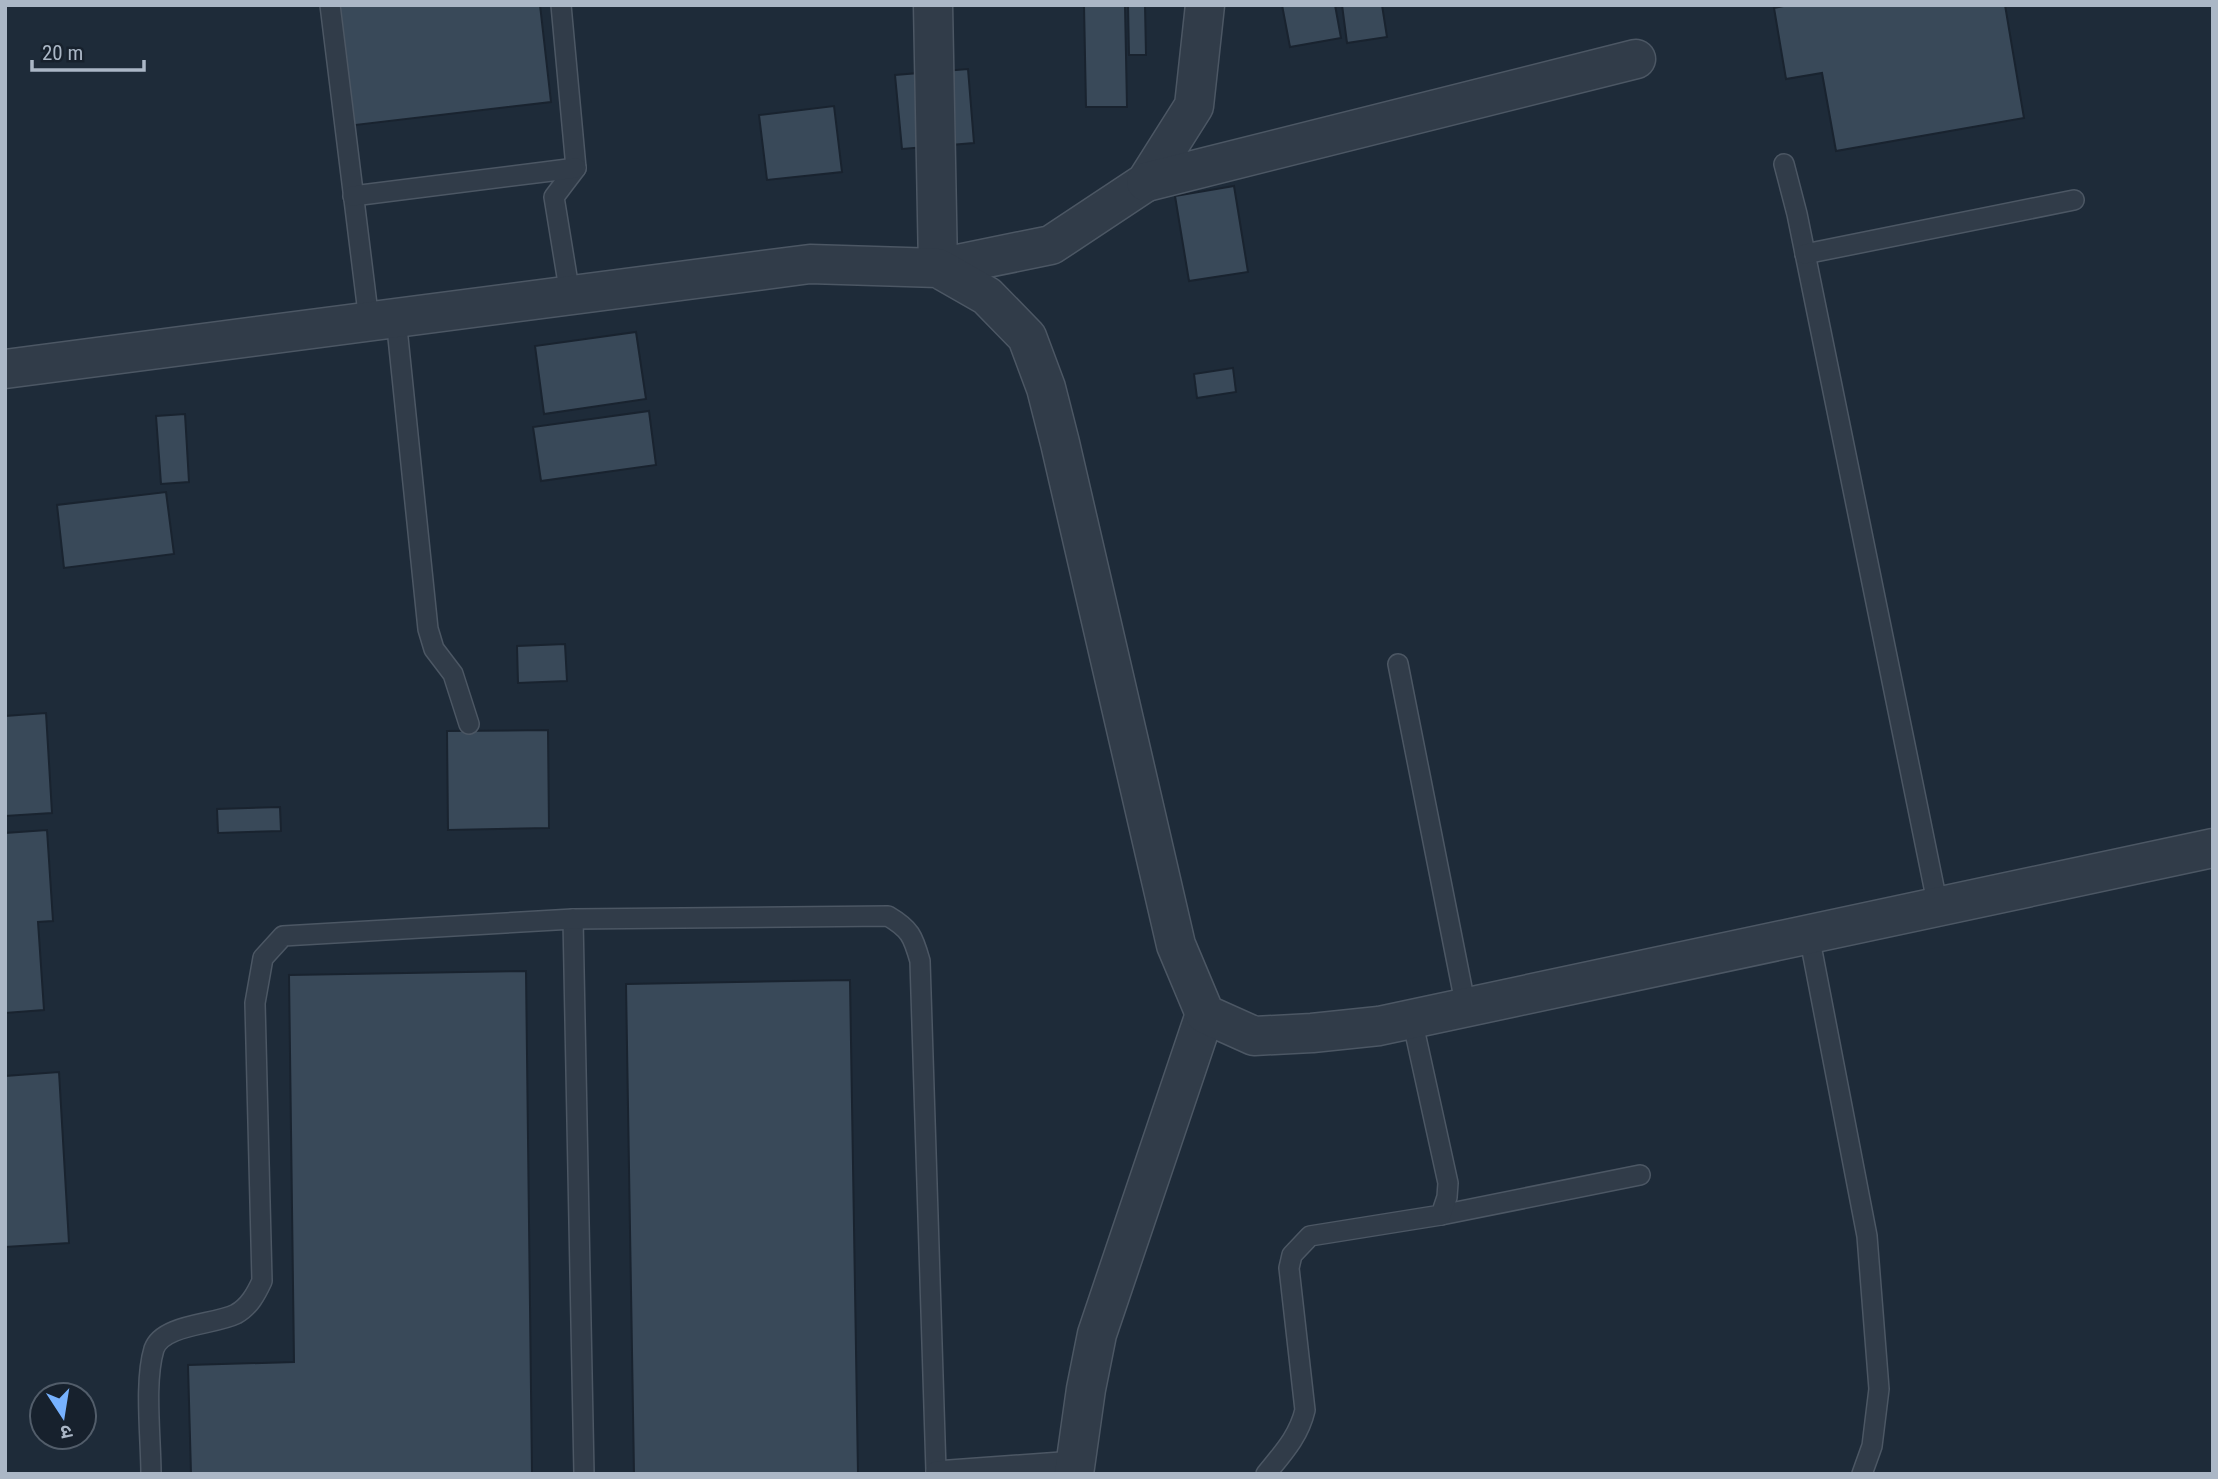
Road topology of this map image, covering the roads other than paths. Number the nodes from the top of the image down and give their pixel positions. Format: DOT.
graph roads {
  1 [pos="330,5"];
  2 [pos="561,5"];
  3 [pos="933,5"];
  4 [pos="1205,5"];
  5 [pos="1636,59"];
  6 [pos="1784,164"];
  7 [pos="576,167"];
  8 [pos="1146,181"];
  9 [pos="354,197"];
  10 [pos="2074,200"];
  11 [pos="1805,254"];
  12 [pos="938,268"];
  13 [pos="570,295"];
  14 [pos="383,319"];
  15 [pos="5,369"];
  16 [pos="1398,664"];
  17 [pos="469,724"];
  18 [pos="2213,848"];
  19 [pos="1938,907"];
  20 [pos="573,919"];
  21 [pos="1809,935"];
  22 [pos="1466,1008"];
  23 [pos="1205,1014"];
  24 [pos="1412,1019"];
  25 [pos="1640,1175"];
  26 [pos="1441,1214"];
  27 [pos="1075,1467"];
  28 [pos="936,1472"];
  29 [pos="151,1474"];
  30 [pos="584,1474"];
  31 [pos="1266,1474"];
  32 [pos="1862,1474"];
  1 -- 9 [label="lane"];
  2 -- 7 [label="lane"];
  3 -- 12 [label="street"];
  4 -- 8 [label="street"];
  5 -- 8 [label="street"];
  6 -- 11 [label="lane"];
  7 -- 9 [label="lane"];
  7 -- 13 [label="lane"];
  8 -- 12 [label="street"];
  9 -- 14 [label="lane"];
  10 -- 11 [label="lane"];
  11 -- 19 [label="lane"];
  12 -- 13 [label="street"];
  12 -- 23 [label="street"];
  13 -- 14 [label="street"];
  14 -- 15 [label="street"];
  14 -- 17 [label="lane"];
  16 -- 22 [label="lane"];
  18 -- 19 [label="street"];
  19 -- 21 [label="street"];
  20 -- 28 [label="lane"];
  20 -- 29 [label="lane"];
  20 -- 30 [label="lane"];
  21 -- 22 [label="street"];
  21 -- 32 [label="lane"];
  22 -- 24 [label="street"];
  23 -- 24 [label="street"];
  23 -- 27 [label="street"];
  24 -- 26 [label="lane"];
  25 -- 26 [label="lane"];
  26 -- 31 [label="lane"];
  27 -- 28 [label="lane"];
}
